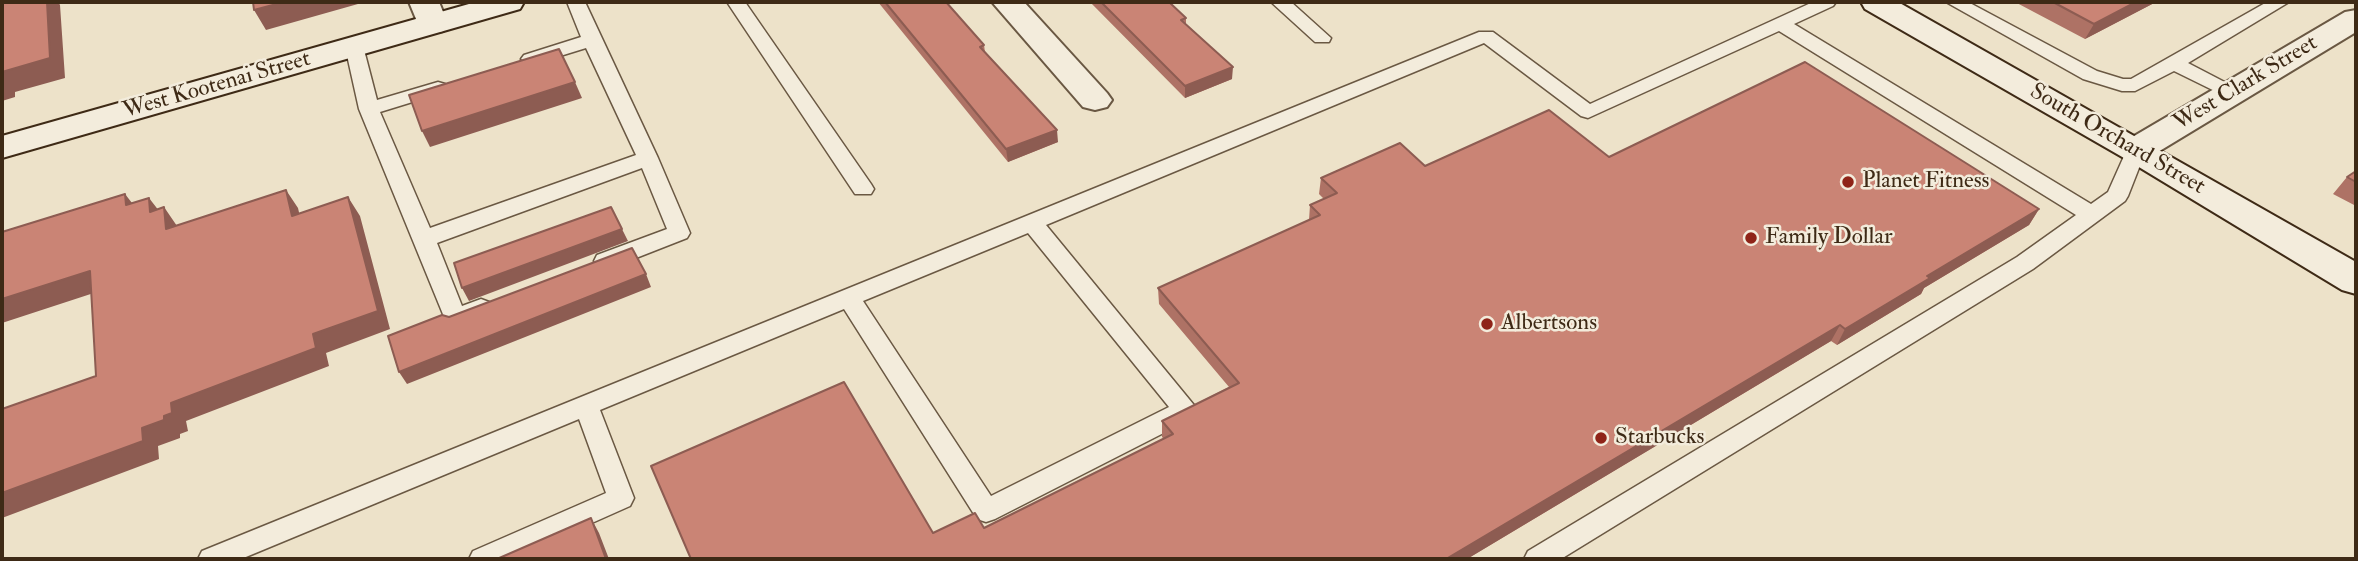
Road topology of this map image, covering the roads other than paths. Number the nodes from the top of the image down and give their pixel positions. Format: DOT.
graph roads {
  1 [pos="509,2"];
  2 [pos="576,2"];
  3 [pos="736,2"];
  4 [pos="1007,2"];
  5 [pos="1280,2"];
  6 [pos="1827,2"];
  7 [pos="1955,2"];
  8 [pos="2280,2"];
  9 [pos="1890,4"];
  10 [pos="428,13"];
  11 [pos="2356,19"];
  12 [pos="1780,24"];
  13 [pos="1322,38"];
  14 [pos="592,40"];
  15 [pos="354,46"];
  16 [pos="2173,63"];
  17 [pos="513,64"];
  18 [pos="461,80"];
  19 [pos="2231,93"];
  20 [pos="1095,100"];
  21 [pos="369,109"];
  22 [pos="2,148"];
  23 [pos="2136,150"];
  24 [pos="648,158"];
  25 [pos="863,189"];
  26 [pos="2091,214"];
  27 [pos="1032,223"];
  28 [pos="424,239"];
  29 [pos="580,271"];
  30 [pos="2356,280"];
  31 [pos="849,298"];
  32 [pos="505,299"];
  33 [pos="586,405"];
  34 [pos="212,559"];
  35 [pos="483,559"];
  36 [pos="1538,559"];
  1 -- 10 [label="street, West Kootenai Street"];
  2 -- 14 [label="lane"];
  3 -- 25 [label="lane"];
  4 -- 20 [label="street"];
  5 -- 13 [label="lane"];
  6 -- 12 [label="lane"];
  7 -- 16 [label="lane"];
  8 -- 16 [label="lane"];
  9 -- 23 [label="street, South Orchard Street"];
  10 -- 15 [label="street, West Kootenai Street"];
  11 -- 19 [label="street, West Clark Street"];
  12 -- 26 [label="lane"];
  12 -- 27 [label="lane"];
  14 -- 17 [label="lane"];
  14 -- 24 [label="lane"];
  15 -- 21 [label="lane"];
  15 -- 22 [label="street, West Kootenai Street"];
  16 -- 19 [label="lane"];
  18 -- 21 [label="lane"];
  19 -- 23 [label="street, West Clark Street"];
  21 -- 28 [label="lane"];
  23 -- 26 [label="lane"];
  23 -- 30 [label="street, South Orchard Street"];
  24 -- 28 [label="lane"];
  24 -- 29 [label="lane"];
  26 -- 36 [label="lane"];
  27 -- 31 [label="lane"];
  27 -- 31 [label="lane"];
  28 -- 32 [label="lane"];
  31 -- 33 [label="lane"];
  33 -- 34 [label="lane"];
  33 -- 35 [label="lane"];
}
